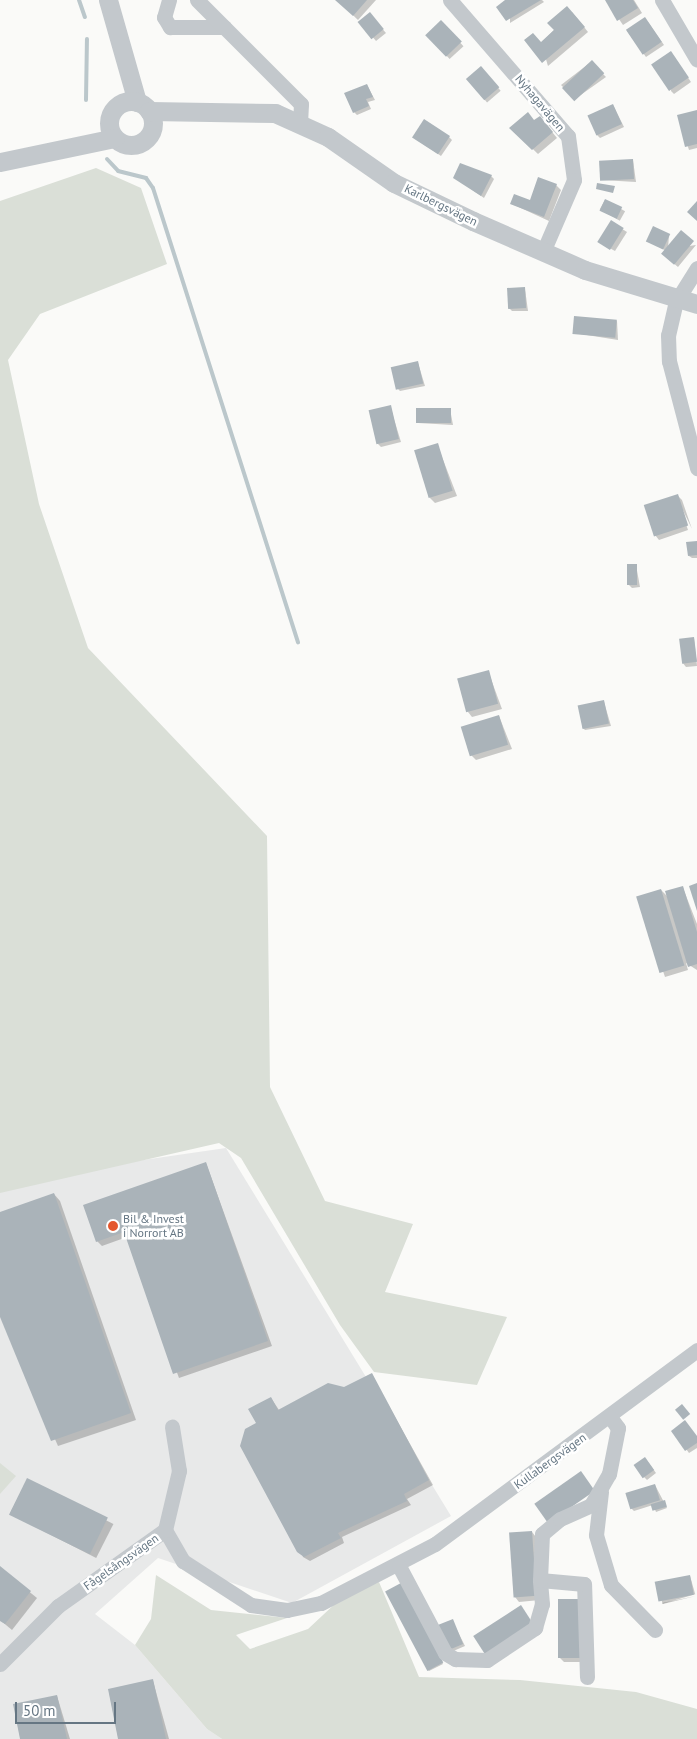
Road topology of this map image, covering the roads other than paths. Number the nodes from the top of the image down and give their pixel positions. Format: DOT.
graph roads {
  1 [pos="108,0"];
  2 [pos="168,0"];
  3 [pos="197,0"];
  4 [pos="450,0"];
  5 [pos="662,0"];
  6 [pos="114,26"];
  7 [pos="224,27"];
  8 [pos="697,60"];
  9 [pos="113,113"];
  10 [pos="146,114"];
  11 [pos="300,124"];
  12 [pos="114,138"];
  13 [pos="50,150"];
  14 [pos="0,162"];
  15 [pos="543,252"];
  16 [pos="697,268"];
  17 [pos="676,301"];
  18 [pos="697,304"];
  19 [pos="697,468"];
  20 [pos="697,1350"];
  21 [pos="610,1418"];
  22 [pos="172,1427"];
  23 [pos="602,1487"];
  24 [pos="165,1530"];
  25 [pos="399,1566"];
  26 [pos="540,1580"];
  27 [pos="655,1630"];
  28 [pos="0,1664"];
  29 [pos="587,1677"];
  1 -- 6 [label="street"];
  2 -- 7 [label="street"];
  3 -- 7 [label="street"];
  4 -- 15 [label="street, Nyhagavägen"];
  5 -- 8 [label="street"];
  6 -- 9 [label="street"];
  6 -- 10 [label="street"];
  7 -- 11 [label="street"];
  9 -- 10 [label="street, Karlbergsvägen"];
  9 -- 12 [label="street"];
  9 -- 13 [label="street, Karlbergsvägen"];
  10 -- 11 [label="street, Karlbergsvägen"];
  10 -- 12 [label="street, Karlbergsvägen"];
  11 -- 15 [label="street, Karlbergsvägen"];
  12 -- 13 [label="street, Karlbergsvägen"];
  13 -- 14 [label="street, Karlbergsvägen"];
  15 -- 17 [label="street, Karlbergsvägen"];
  16 -- 17 [label="street"];
  17 -- 18 [label="street, Karlbergsvägen"];
  17 -- 19 [label="street"];
  20 -- 21 [label="street, Kullabergsvägen"];
  21 -- 23 [label="street"];
  21 -- 25 [label="street, Kullabergsvägen"];
  22 -- 24 [label="street, Fågelsångsvägen"];
  23 -- 26 [label="street"];
  23 -- 27 [label="street"];
  24 -- 25 [label="street, Kullabergsvägen"];
  24 -- 28 [label="street, Fågelsångsvägen"];
  25 -- 26 [label="street"];
  26 -- 29 [label="street"];
}
